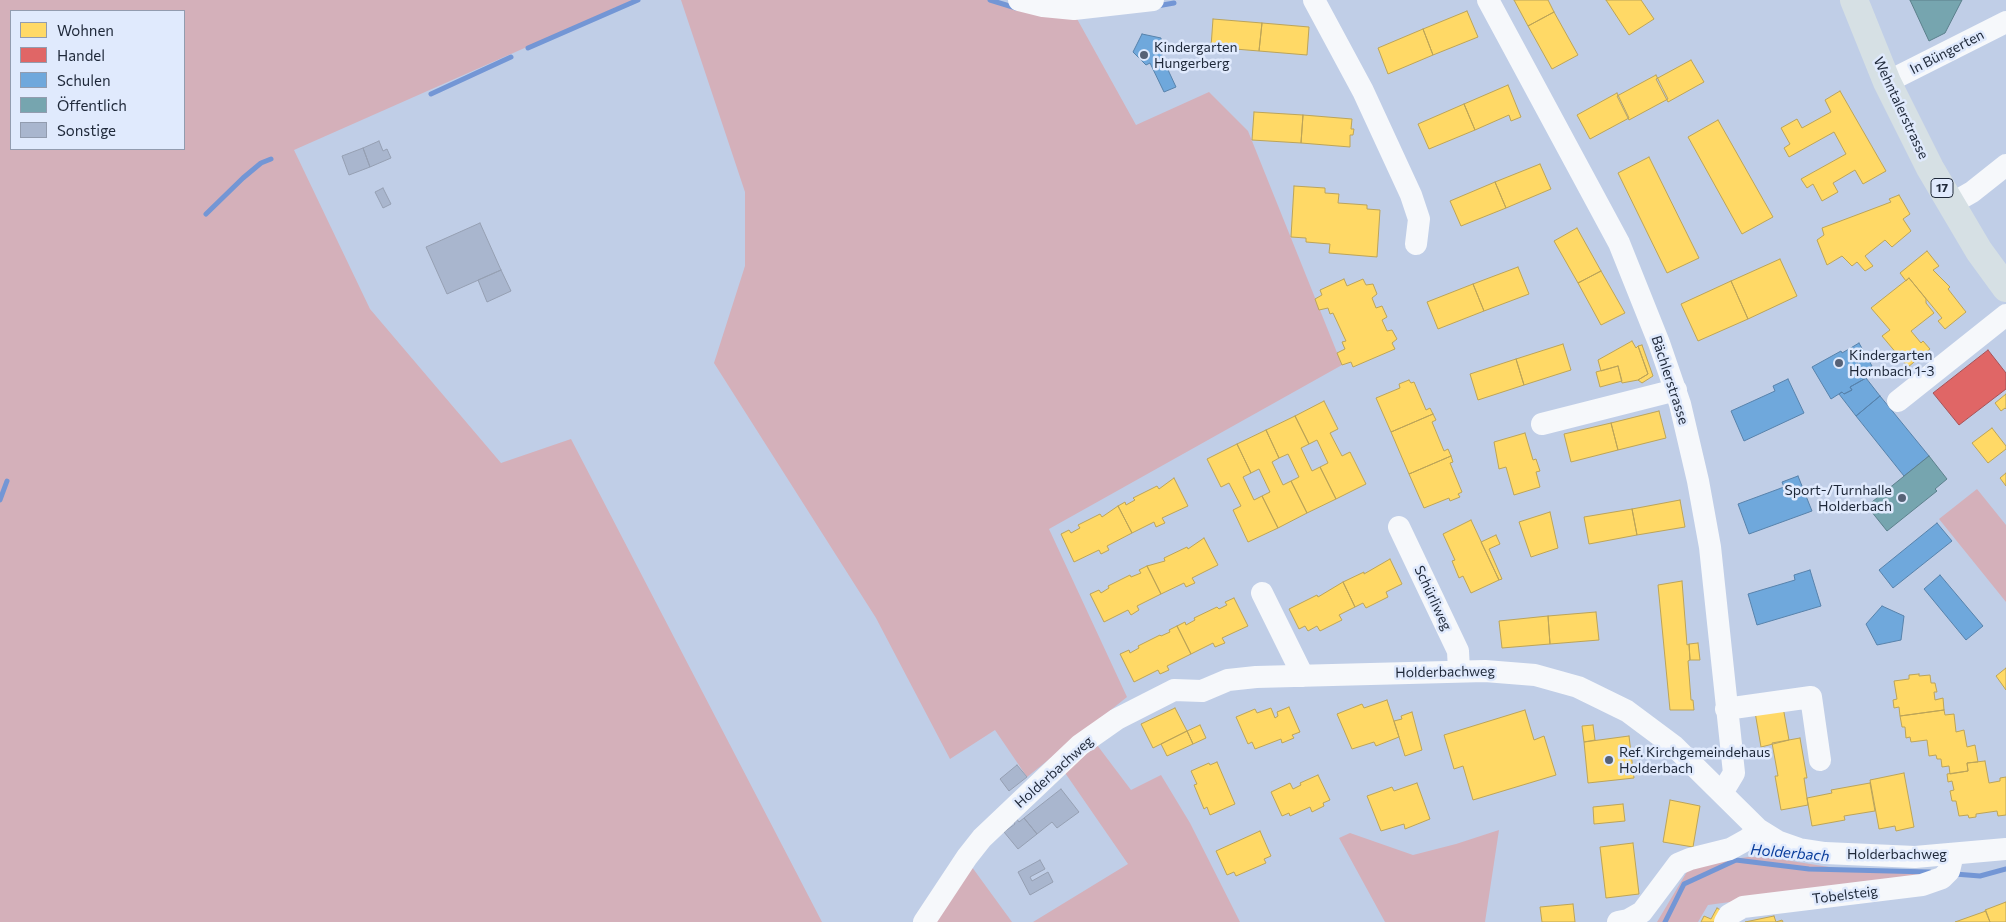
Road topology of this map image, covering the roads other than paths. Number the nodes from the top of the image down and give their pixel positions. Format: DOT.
graph roads {
  1 [pos="1019,0"];
  2 [pos="1153,0"];
  3 [pos="1314,0"];
  4 [pos="1488,0"];
  5 [pos="1854,0"];
  6 [pos="2006,22"];
  7 [pos="1887,82"];
  8 [pos="2006,164"];
  9 [pos="1951,204"];
  10 [pos="1416,244"];
  11 [pos="2006,288"];
  12 [pos="2006,315"];
  13 [pos="1676,390"];
  14 [pos="1898,400"];
  15 [pos="1542,424"];
  16 [pos="1399,527"];
  17 [pos="1262,593"];
  18 [pos="1459,671"];
  19 [pos="1303,676"];
  20 [pos="1726,708"];
  21 [pos="1820,760"];
  22 [pos="1722,793"];
  23 [pos="1758,829"];
  24 [pos="2006,848"];
  25 [pos="1953,854"];
  26 [pos="924,922"];
  27 [pos="1618,922"];
  28 [pos="1726,922"];
  1 -- 2 [label="street"];
  3 -- 10 [label="street"];
  4 -- 13 [label="street, Bächlerstrasse"];
  5 -- 7 [label="main road, Wehntalerstrasse / 17"];
  6 -- 7 [label="street, In Büngerten"];
  7 -- 9 [label="main road, Wehntalerstrasse / 17"];
  8 -- 9 [label="street"];
  9 -- 11 [label="main road, Wehntalerstrasse / 17"];
  12 -- 14 [label="street"];
  13 -- 15 [label="street"];
  13 -- 20 [label="street, Bächlerstrasse"];
  16 -- 18 [label="street, Schürliweg"];
  17 -- 19 [label="street"];
  18 -- 19 [label="street, Holderbachweg"];
  18 -- 22 [label="street, Holderbachweg"];
  19 -- 26 [label="street, Holderbachweg"];
  20 -- 21 [label="street"];
  20 -- 22 [label="street, Bächlerstrasse"];
  22 -- 23 [label="street, Holderbachweg"];
  23 -- 25 [label="street, Holderbachweg"];
  23 -- 27 [label="street"];
  24 -- 25 [label="street, Holderbachweg"];
  25 -- 28 [label="street, Tobelsteig"];
}
